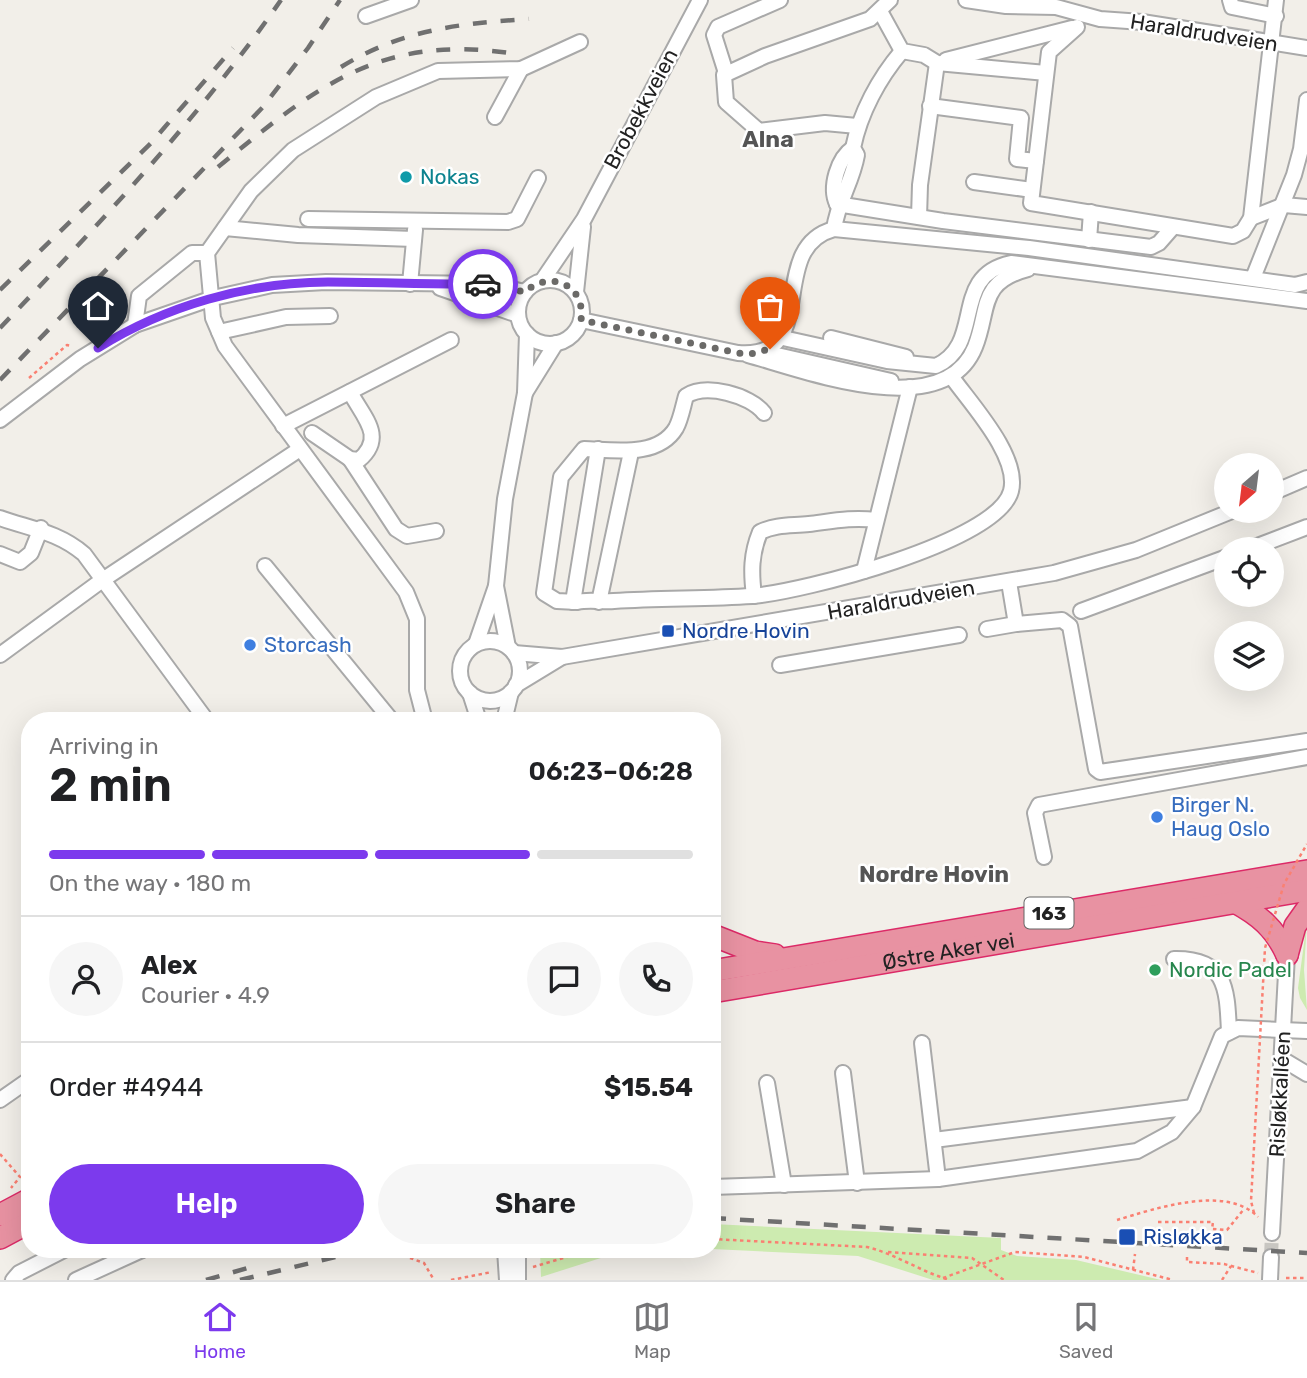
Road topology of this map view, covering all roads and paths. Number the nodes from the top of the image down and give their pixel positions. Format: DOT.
graph roads {
  1 [pos="411,0"];
  2 [pos="700,0"];
  3 [pos="779,0"];
  4 [pos="966,0"];
  5 [pos="1230,0"];
  6 [pos="1276,0"];
  7 [pos="885,5"];
  8 [pos="1078,13"];
  9 [pos="366,16"];
  10 [pos="1276,16"];
  11 [pos="580,42"];
  12 [pos="1272,43"];
  13 [pos="1307,48"];
  14 [pos="902,51"];
  15 [pos="937,62"];
  16 [pos="521,69"];
  17 [pos="726,73"];
  18 [pos="1046,73"];
  19 [pos="1307,100"];
  20 [pos="930,106"];
  21 [pos="495,117"];
  22 [pos="858,126"];
  23 [pos="1304,150"];
  24 [pos="1036,162"];
  25 [pos="538,178"];
  26 [pos="974,182"];
  27 [pos="1032,190"];
  28 [pos="837,204"];
  29 [pos="1284,205"];
  30 [pos="1307,207"];
  31 [pos="1091,212"];
  32 [pos="919,217"];
  33 [pos="307,219"];
  34 [pos="584,219"];
  35 [pos="1251,219"];
  36 [pos="416,220"];
  37 [pos="1173,227"];
  38 [pos="225,228"];
  39 [pos="834,229"];
  40 [pos="414,239"];
  41 [pos="1089,240"];
  42 [pos="207,253"];
  43 [pos="1036,267"];
  44 [pos="1253,278"];
  45 [pos="542,281"];
  46 [pos="1307,282"];
  47 [pos="411,284"];
  48 [pos="432,285"];
  49 [pos="525,292"];
  50 [pos="576,292"];
  51 [pos="214,298"];
  52 [pos="1307,301"];
  53 [pos="519,315"];
  54 [pos="330,316"];
  55 [pos="581,320"];
  56 [pos="135,325"];
  57 [pos="219,332"];
  58 [pos="527,334"];
  59 [pos="784,335"];
  60 [pos="451,340"];
  61 [pos="556,343"];
  62 [pos="66,346"];
  63 [pos="762,352"];
  64 [pos="738,353"];
  65 [pos="951,376"];
  66 [pos="28,379"];
  67 [pos="911,387"];
  68 [pos="350,392"];
  69 [pos="525,393"];
  70 [pos="764,414"];
  71 [pos="0,420"];
  72 [pos="283,426"];
  73 [pos="312,433"];
  74 [pos="300,449"];
  75 [pos="598,449"];
  76 [pos="631,452"];
  77 [pos="350,459"];
  78 [pos="1307,478"];
  79 [pos="1284,489"];
  80 [pos="0,518"];
  81 [pos="1214,518"];
  82 [pos="876,520"];
  83 [pos="1307,527"];
  84 [pos="41,528"];
  85 [pos="436,531"];
  86 [pos="1281,537"];
  87 [pos="0,554"];
  88 [pos="1214,562"];
  89 [pos="265,566"];
  90 [pos="864,571"];
  91 [pos="101,580"];
  92 [pos="1009,582"];
  93 [pos="496,586"];
  94 [pos="754,596"];
  95 [pos="573,602"];
  96 [pos="599,602"];
  97 [pos="1081,611"];
  98 [pos="1016,624"];
  99 [pos="987,629"];
  100 [pos="959,635"];
  101 [pos="476,644"];
  102 [pos="511,650"];
  103 [pos="0,655"];
  104 [pos="562,657"];
  105 [pos="780,665"];
  106 [pos="513,689"];
  107 [pos="470,694"];
  108 [pos="200,712"];
  109 [pos="385,712"];
  110 [pos="423,712"];
  111 [pos="476,712"];
  112 [pos="507,712"];
  113 [pos="1307,741"];
  114 [pos="1307,757"];
  115 [pos="1307,844"];
  116 [pos="1044,857"];
  117 [pos="1307,871"];
  118 [pos="1307,890"];
  119 [pos="1233,901"];
  120 [pos="1307,909"];
  121 [pos="721,939"];
  122 [pos="1287,955"];
  123 [pos="790,958"];
  124 [pos="1174,959"];
  125 [pos="721,970"];
  126 [pos="740,987"];
  127 [pos="721,990"];
  128 [pos="721,1001"];
  129 [pos="1284,1031"];
  130 [pos="1307,1031"];
  131 [pos="1229,1032"];
  132 [pos="922,1043"];
  133 [pos="1282,1059"];
  134 [pos="844,1073"];
  135 [pos="1307,1074"];
  136 [pos="767,1083"];
  137 [pos="21,1085"];
  138 [pos="0,1100"];
  139 [pos="1193,1107"];
  140 [pos="934,1140"];
  141 [pos="0,1154"];
  142 [pos="20,1177"];
  143 [pos="938,1180"];
  144 [pos="857,1183"];
  145 [pos="784,1185"];
  146 [pos="721,1187"];
  147 [pos="21,1204"];
  148 [pos="1244,1209"];
  149 [pos="1254,1213"];
  150 [pos="0,1214"];
  151 [pos="1117,1220"];
  152 [pos="1261,1220"];
  153 [pos="1158,1222"];
  154 [pos="21,1227"];
  155 [pos="1272,1233"];
  156 [pos="0,1238"];
  157 [pos="721,1239"];
  158 [pos="1016,1247"];
  159 [pos="1084,1251"];
  160 [pos="887,1252"];
  161 [pos="1015,1252"];
  162 [pos="1135,1254"];
  163 [pos="1084,1257"];
  164 [pos="1187,1257"];
  165 [pos="1271,1257"];
  166 [pos="48,1258"];
  167 [pos="124,1258"];
  168 [pos="410,1258"];
  169 [pos="504,1258"];
  170 [pos="568,1258"];
  171 [pos="980,1263"];
  172 [pos="1231,1266"];
  173 [pos="1133,1270"];
  174 [pos="522,1275"];
  175 [pos="503,1276"];
  176 [pos="943,1278"];
  177 [pos="1307,1278"];
  178 [pos="1274,1279"];
  179 [pos="13,1280"];
  180 [pos="76,1280"];
  181 [pos="434,1280"];
  182 [pos="451,1280"];
  183 [pos="950,1280"];
  184 [pos="1004,1280"];
  185 [pos="1172,1280"];
  186 [pos="1222,1280"];
  1 -- 9 [label="street"];
  2 -- 34 [label="street, Brobekkveien"];
  3 -- 17 [label="street"];
  4 -- 8 [label="street"];
  5 -- 10 [label="street"];
  6 -- 10 [label="street"];
  7 -- 14 [label="street"];
  7 -- 17 [label="street"];
  8 -- 12 [label="street, Haraldrudveien"];
  8 -- 15 [label="street"];
  8 -- 18 [label="street"];
  10 -- 12 [label="street"];
  11 -- 16 [label="street"];
  12 -- 13 [label="street, Haraldrudveien"];
  12 -- 35 [label="street"];
  14 -- 15 [label="street"];
  14 -- 22 [label="street"];
  15 -- 18 [label="street"];
  15 -- 20 [label="street"];
  16 -- 21 [label="street"];
  16 -- 38 [label="street"];
  17 -- 22 [label="street"];
  18 -- 24 [label="street"];
  19 -- 23 [label="street"];
  20 -- 24 [label="street"];
  20 -- 32 [label="street"];
  22 -- 28 [label="street"];
  23 -- 29 [label="street"];
  24 -- 27 [label="street"];
  25 -- 36 [label="street"];
  26 -- 27 [label="street"];
  27 -- 31 [label="street"];
  28 -- 32 [label="street"];
  28 -- 39 [label="street"];
  29 -- 30 [label="street"];
  29 -- 35 [label="street"];
  29 -- 44 [label="street"];
  31 -- 37 [label="street"];
  31 -- 41 [label="street"];
  32 -- 41 [label="street"];
  33 -- 36 [label="street"];
  34 -- 45 [label="street, Brobekkveien"];
  34 -- 50 [label="street, Brobekkveien"];
  35 -- 37 [label="street"];
  36 -- 40 [label="street"];
  37 -- 41 [label="street"];
  38 -- 40 [label="street"];
  38 -- 42 [label="street"];
  39 -- 44 [label="street"];
  39 -- 59 [label="street"];
  40 -- 47 [label="street"];
  42 -- 51 [label="street"];
  42 -- 56 [label="street"];
  43 -- 52 [label="street"];
  43 -- 59 [label="street"];
  43 -- 65 [label="street"];
  44 -- 46 [label="street"];
  45 -- 49 [label="street"];
  45 -- 50 [label="street"];
  47 -- 48 [label="street"];
  47 -- 51 [label="street"];
  48 -- 49 [label="street"];
  48 -- 53 [label="street"];
  49 -- 53 [label="street"];
  50 -- 55 [label="street"];
  51 -- 56 [label="street"];
  51 -- 57 [label="street"];
  53 -- 58 [label="street"];
  54 -- 57 [label="street"];
  55 -- 61 [label="street"];
  55 -- 64 [label="street"];
  56 -- 71 [label="street"];
  57 -- 72 [label="street"];
  58 -- 61 [label="street"];
  58 -- 69 [label="street"];
  59 -- 63 [label="street"];
  60 -- 68 [label="street"];
  61 -- 69 [label="street"];
  62 -- 66 [label="path"];
  63 -- 64 [label="street"];
  63 -- 67 [label="street"];
  64 -- 67 [label="street"];
  65 -- 67 [label="street"];
  65 -- 90 [label="street"];
  67 -- 82 [label="street"];
  68 -- 72 [label="street"];
  68 -- 77 [label="street"];
  69 -- 93 [label="street"];
  70 -- 76 [label="street"];
  72 -- 74 [label="street"];
  73 -- 77 [label="street"];
  74 -- 91 [label="street"];
  74 -- 110 [label="street"];
  75 -- 76 [label="street"];
  75 -- 95 [label="street"];
  75 -- 95 [label="street"];
  76 -- 96 [label="street"];
  77 -- 85 [label="street"];
  78 -- 79 [label="street"];
  80 -- 84 [label="street"];
  81 -- 92 [label="street, Haraldrudveien"];
  82 -- 90 [label="street"];
  82 -- 94 [label="street"];
  83 -- 86 [label="street"];
  84 -- 87 [label="street"];
  84 -- 91 [label="street"];
  88 -- 97 [label="street"];
  89 -- 109 [label="street"];
  90 -- 94 [label="street"];
  91 -- 103 [label="street"];
  91 -- 108 [label="street"];
  92 -- 98 [label="street"];
  92 -- 104 [label="street, Haraldrudveien"];
  93 -- 101 [label="street"];
  93 -- 102 [label="street"];
  94 -- 96 [label="street"];
  95 -- 96 [label="street"];
  98 -- 99 [label="street"];
  98 -- 113 [label="street"];
  100 -- 105 [label="street"];
  101 -- 102 [label="street"];
  101 -- 107 [label="street"];
  102 -- 104 [label="street, Haraldrudveien"];
  102 -- 106 [label="street"];
  104 -- 106 [label="street, Haraldrudveien"];
  106 -- 107 [label="street"];
  106 -- 112 [label="street"];
  107 -- 111 [label="street"];
  114 -- 116 [label="street"];
  115 -- 149 [label="path, bridge"];
  117 -- 123 [label="highway, Østre Aker vei / 163"];
  118 -- 119 [label="highway, Østre Aker vei / 163"];
  119 -- 122 [label="highway"];
  119 -- 126 [label="highway, Østre Aker vei / 163"];
  120 -- 122 [label="highway"];
  121 -- 123 [label="highway"];
  122 -- 129 [label="street, Risløkkalléen"];
  123 -- 125 [label="highway, Østre Aker vei / 163"];
  124 -- 131 [label="street"];
  126 -- 127 [label="highway, Østre Aker vei / 163"];
  126 -- 128 [label="highway"];
  129 -- 130 [label="street"];
  129 -- 131 [label="street"];
  129 -- 133 [label="street, Risløkkalléen"];
  131 -- 139 [label="street"];
  132 -- 140 [label="street"];
  133 -- 135 [label="street"];
  133 -- 155 [label="street, Risløkkalléen"];
  134 -- 144 [label="street"];
  136 -- 145 [label="street"];
  137 -- 138 [label="street"];
  139 -- 140 [label="street"];
  139 -- 143 [label="street"];
  140 -- 143 [label="street"];
  141 -- 142 [label="path"];
  143 -- 144 [label="street"];
  144 -- 145 [label="street"];
  145 -- 146 [label="street"];
  147 -- 150 [label="highway"];
  148 -- 149 [label="path"];
  148 -- 151 [label="path"];
  148 -- 153 [label="path"];
  149 -- 152 [label="path"];
  154 -- 156 [label="highway"];
  157 -- 160 [label="path"];
  158 -- 161 [label="path"];
  159 -- 163 [label="path"];
  160 -- 171 [label="path"];
  160 -- 176 [label="path"];
  161 -- 163 [label="path"];
  161 -- 171 [label="path"];
  162 -- 173 [label="path"];
  163 -- 173 [label="path"];
  164 -- 172 [label="path"];
  165 -- 178 [label="street"];
  166 -- 179 [label="street"];
  167 -- 180 [label="street"];
  168 -- 181 [label="path"];
  169 -- 175 [label="street"];
  170 -- 174 [label="path"];
  171 -- 176 [label="path"];
  171 -- 184 [label="path"];
  172 -- 178 [label="path"];
  172 -- 186 [label="path"];
  173 -- 185 [label="path"];
  175 -- 182 [label="path"];
  176 -- 183 [label="path"];
  177 -- 178 [label="path"];
}
